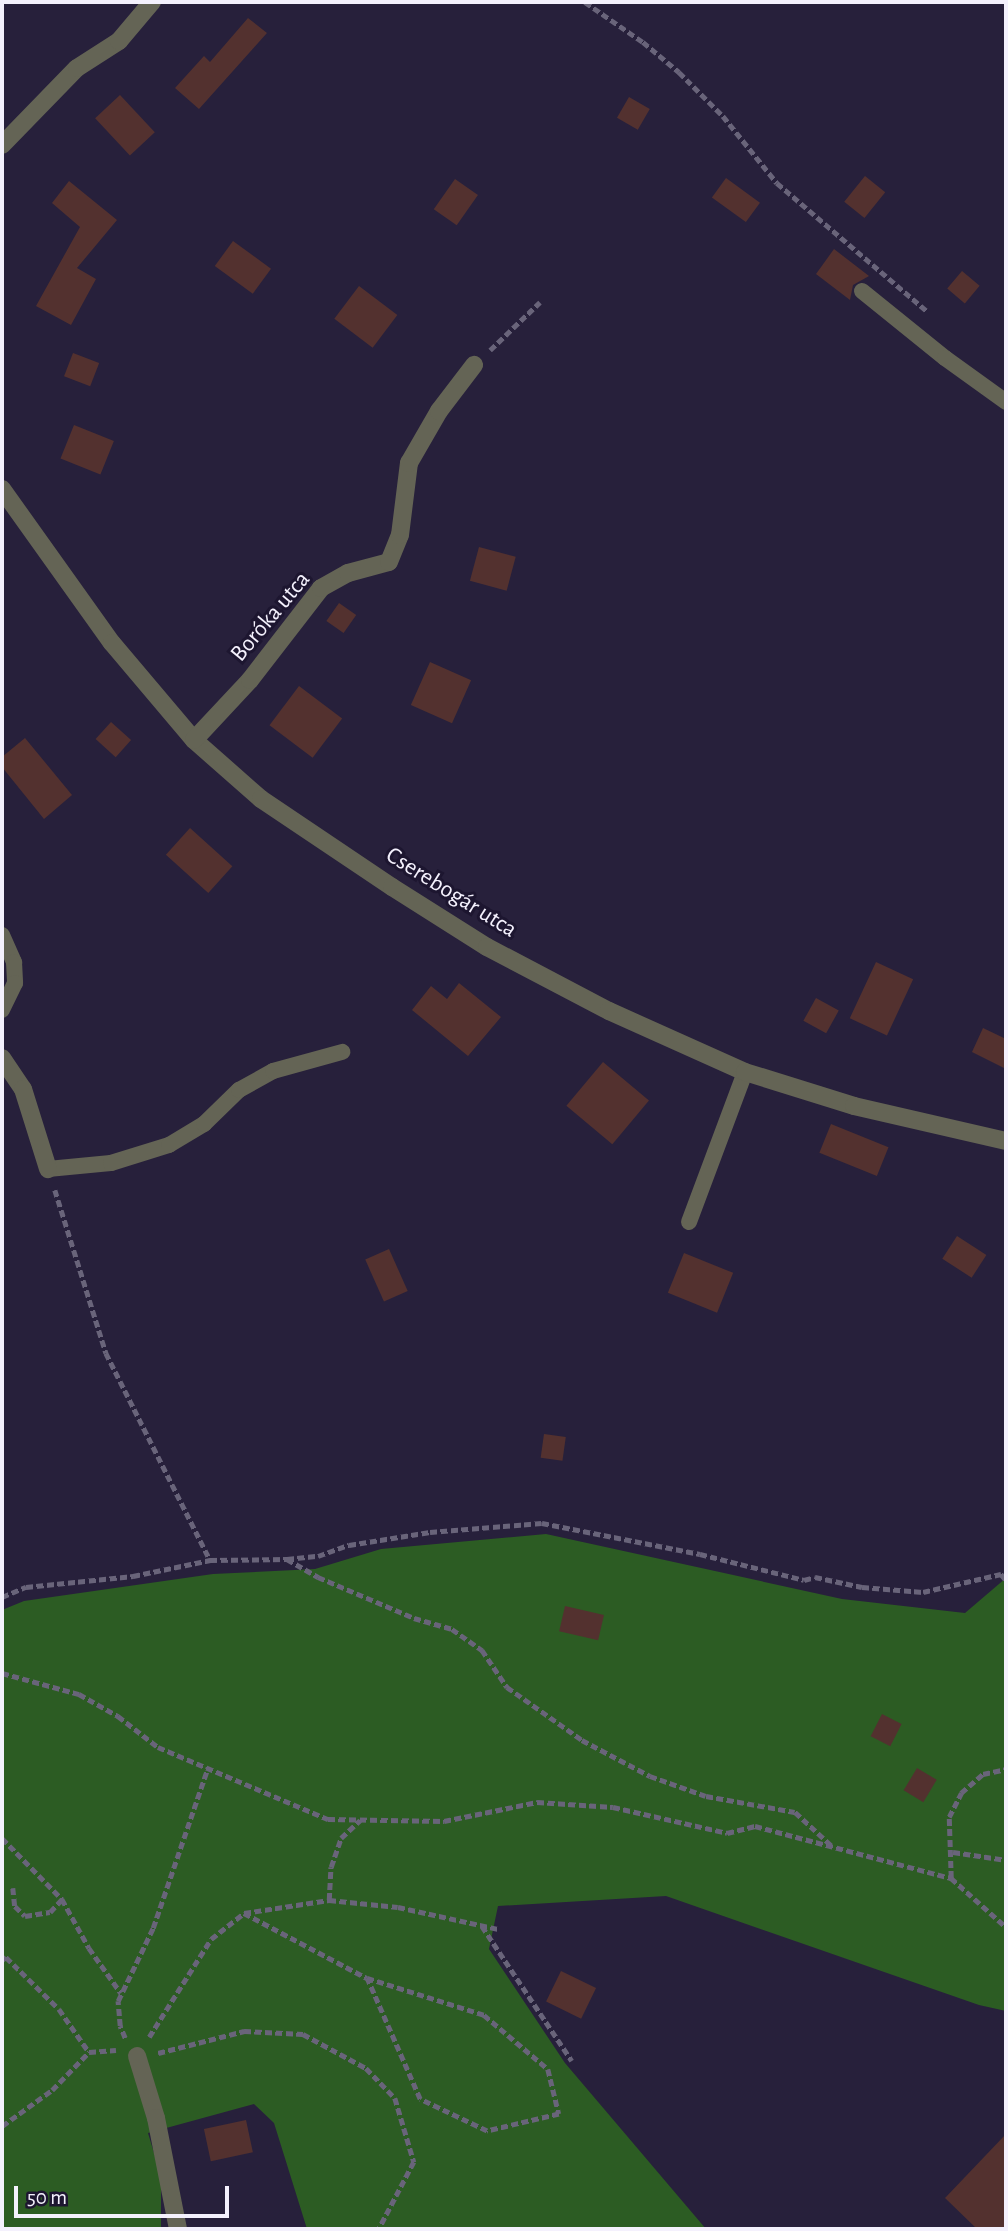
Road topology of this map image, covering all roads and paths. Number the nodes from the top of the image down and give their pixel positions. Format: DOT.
graph roads {
  1 [pos="152,2"];
  2 [pos="584,2"];
  3 [pos="2,145"];
  4 [pos="862,291"];
  5 [pos="540,302"];
  6 [pos="932,315"];
  7 [pos="474,365"];
  8 [pos="1006,402"];
  9 [pos="2,489"];
  10 [pos="194,740"];
  11 [pos="2,935"];
  12 [pos="2,1010"];
  13 [pos="342,1052"];
  14 [pos="2,1058"];
  15 [pos="745,1072"];
  16 [pos="1006,1141"];
  17 [pos="48,1169"];
  18 [pos="688,1222"];
  19 [pos="287,1559"];
  20 [pos="211,1560"];
  21 [pos="1006,1580"];
  22 [pos="2,1597"];
  23 [pos="2,1673"];
  24 [pos="208,1767"];
  25 [pos="1006,1769"];
  26 [pos="360,1820"];
  27 [pos="2,1838"];
  28 [pos="832,1847"];
  29 [pos="953,1852"];
  30 [pos="1006,1860"];
  31 [pos="951,1878"];
  32 [pos="13,1888"];
  33 [pos="62,1899"];
  34 [pos="329,1900"];
  35 [pos="244,1913"];
  36 [pos="481,1925"];
  37 [pos="1006,1927"];
  38 [pos="498,1929"];
  39 [pos="2,1960"];
  40 [pos="367,1978"];
  41 [pos="121,1993"];
  42 [pos="89,2052"];
  43 [pos="133,2052"];
  44 [pos="572,2061"];
  45 [pos="2,2126"];
  46 [pos="178,2229"];
  47 [pos="379,2229"];
  1 -- 3 [label="street"];
  2 -- 6 [label="path"];
  4 -- 8 [label="lane"];
  5 -- 7 [label="path"];
  7 -- 10 [label="street, Boróka utca"];
  9 -- 10 [label="street, Cserebogár utca"];
  10 -- 15 [label="street, Cserebogár utca"];
  11 -- 12 [label="lane"];
  13 -- 17 [label="lane"];
  14 -- 17 [label="street"];
  15 -- 16 [label="street, Cserebogár utca"];
  15 -- 18 [label="lane"];
  17 -- 20 [label="path"];
  19 -- 20 [label="path"];
  19 -- 21 [label="path"];
  19 -- 28 [label="path"];
  20 -- 22 [label="path"];
  23 -- 24 [label="path"];
  24 -- 26 [label="path"];
  24 -- 41 [label="path"];
  25 -- 29 [label="path"];
  26 -- 28 [label="path"];
  26 -- 34 [label="path"];
  27 -- 33 [label="path"];
  28 -- 31 [label="path"];
  29 -- 30 [label="path"];
  29 -- 31 [label="path"];
  31 -- 37 [label="path"];
  32 -- 33 [label="path"];
  33 -- 41 [label="path"];
  34 -- 35 [label="path"];
  34 -- 36 [label="path"];
  35 -- 40 [label="path"];
  35 -- 43 [label="path"];
  36 -- 38 [label="path"];
  36 -- 44 [label="path"];
  39 -- 42 [label="path"];
  40 -- 40 [label="path"];
  41 -- 43 [label="path"];
  42 -- 43 [label="path"];
  42 -- 45 [label="path"];
  43 -- 46 [label="street"];
  43 -- 47 [label="path"];
}
